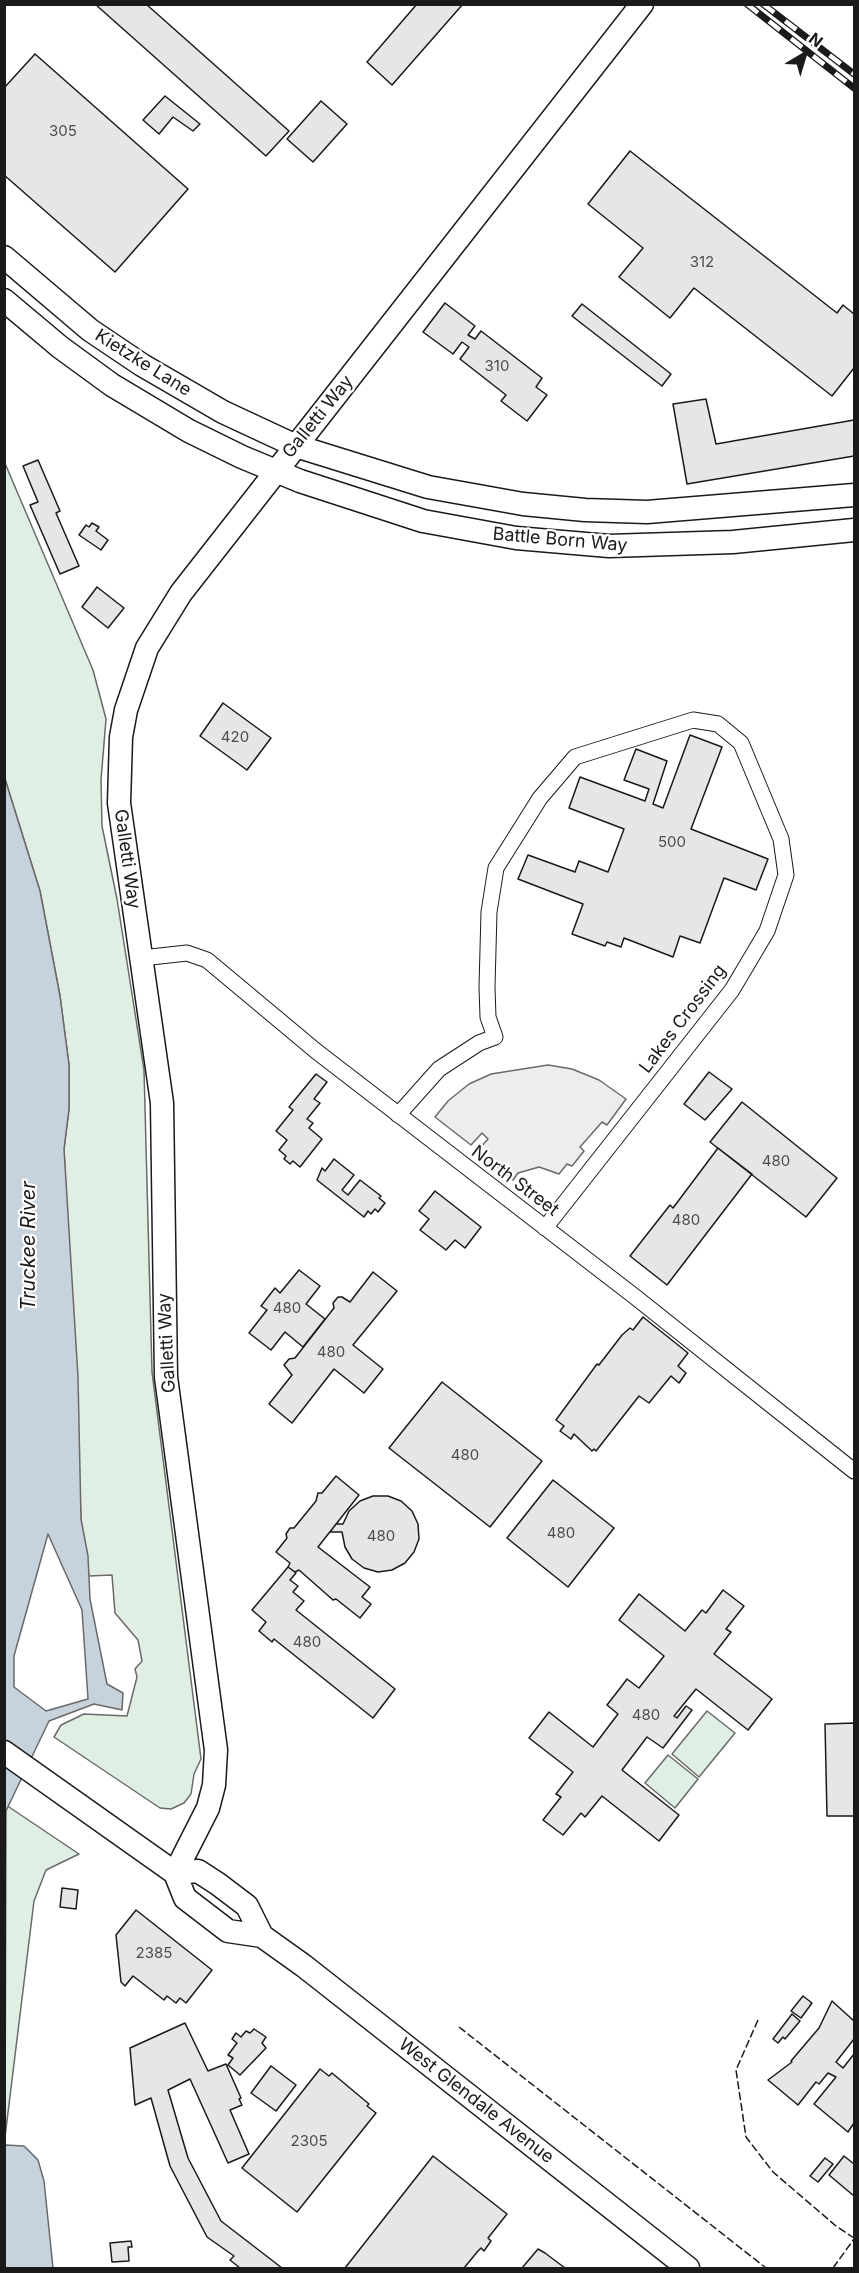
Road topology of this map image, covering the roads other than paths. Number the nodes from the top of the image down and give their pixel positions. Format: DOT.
graph roads {
  1 [pos="642,4"];
  2 [pos="4,257"];
  3 [pos="4,300"];
  4 [pos="296,446"];
  5 [pos="275,470"];
  6 [pos="855,495"];
  7 [pos="855,530"];
  8 [pos="142,958"];
  9 [pos="398,1115"];
  10 [pos="545,1228"];
  11 [pos="855,1472"];
  12 [pos="4,1752"];
  13 [pos="175,1873"];
  14 [pos="262,1936"];
  15 [pos="688,2268"];
  1 -- 4 [label="main road, Galletti Way"];
  2 -- 4 [label="main road, Kietzke Lane"];
  3 -- 5 [label="main road, Kietzke Lane"];
  4 -- 5 [label="main road, Galletti Way"];
  4 -- 6 [label="main road, Battle Born Way"];
  5 -- 7 [label="main road, Battle Born Way"];
  5 -- 8 [label="main road, Galletti Way"];
  8 -- 9 [label="street, North Street"];
  8 -- 13 [label="main road, Galletti Way"];
  9 -- 10 [label="street, North Street"];
  9 -- 10 [label="street, Lakes Crossing"];
  10 -- 11 [label="street, North Street"];
  12 -- 13 [label="main road, West Glendale Avenue"];
  13 -- 14 [label="main road, West Glendale Avenue"];
  13 -- 14 [label="main road, West Glendale Avenue"];
  14 -- 15 [label="main road, West Glendale Avenue"];
}
